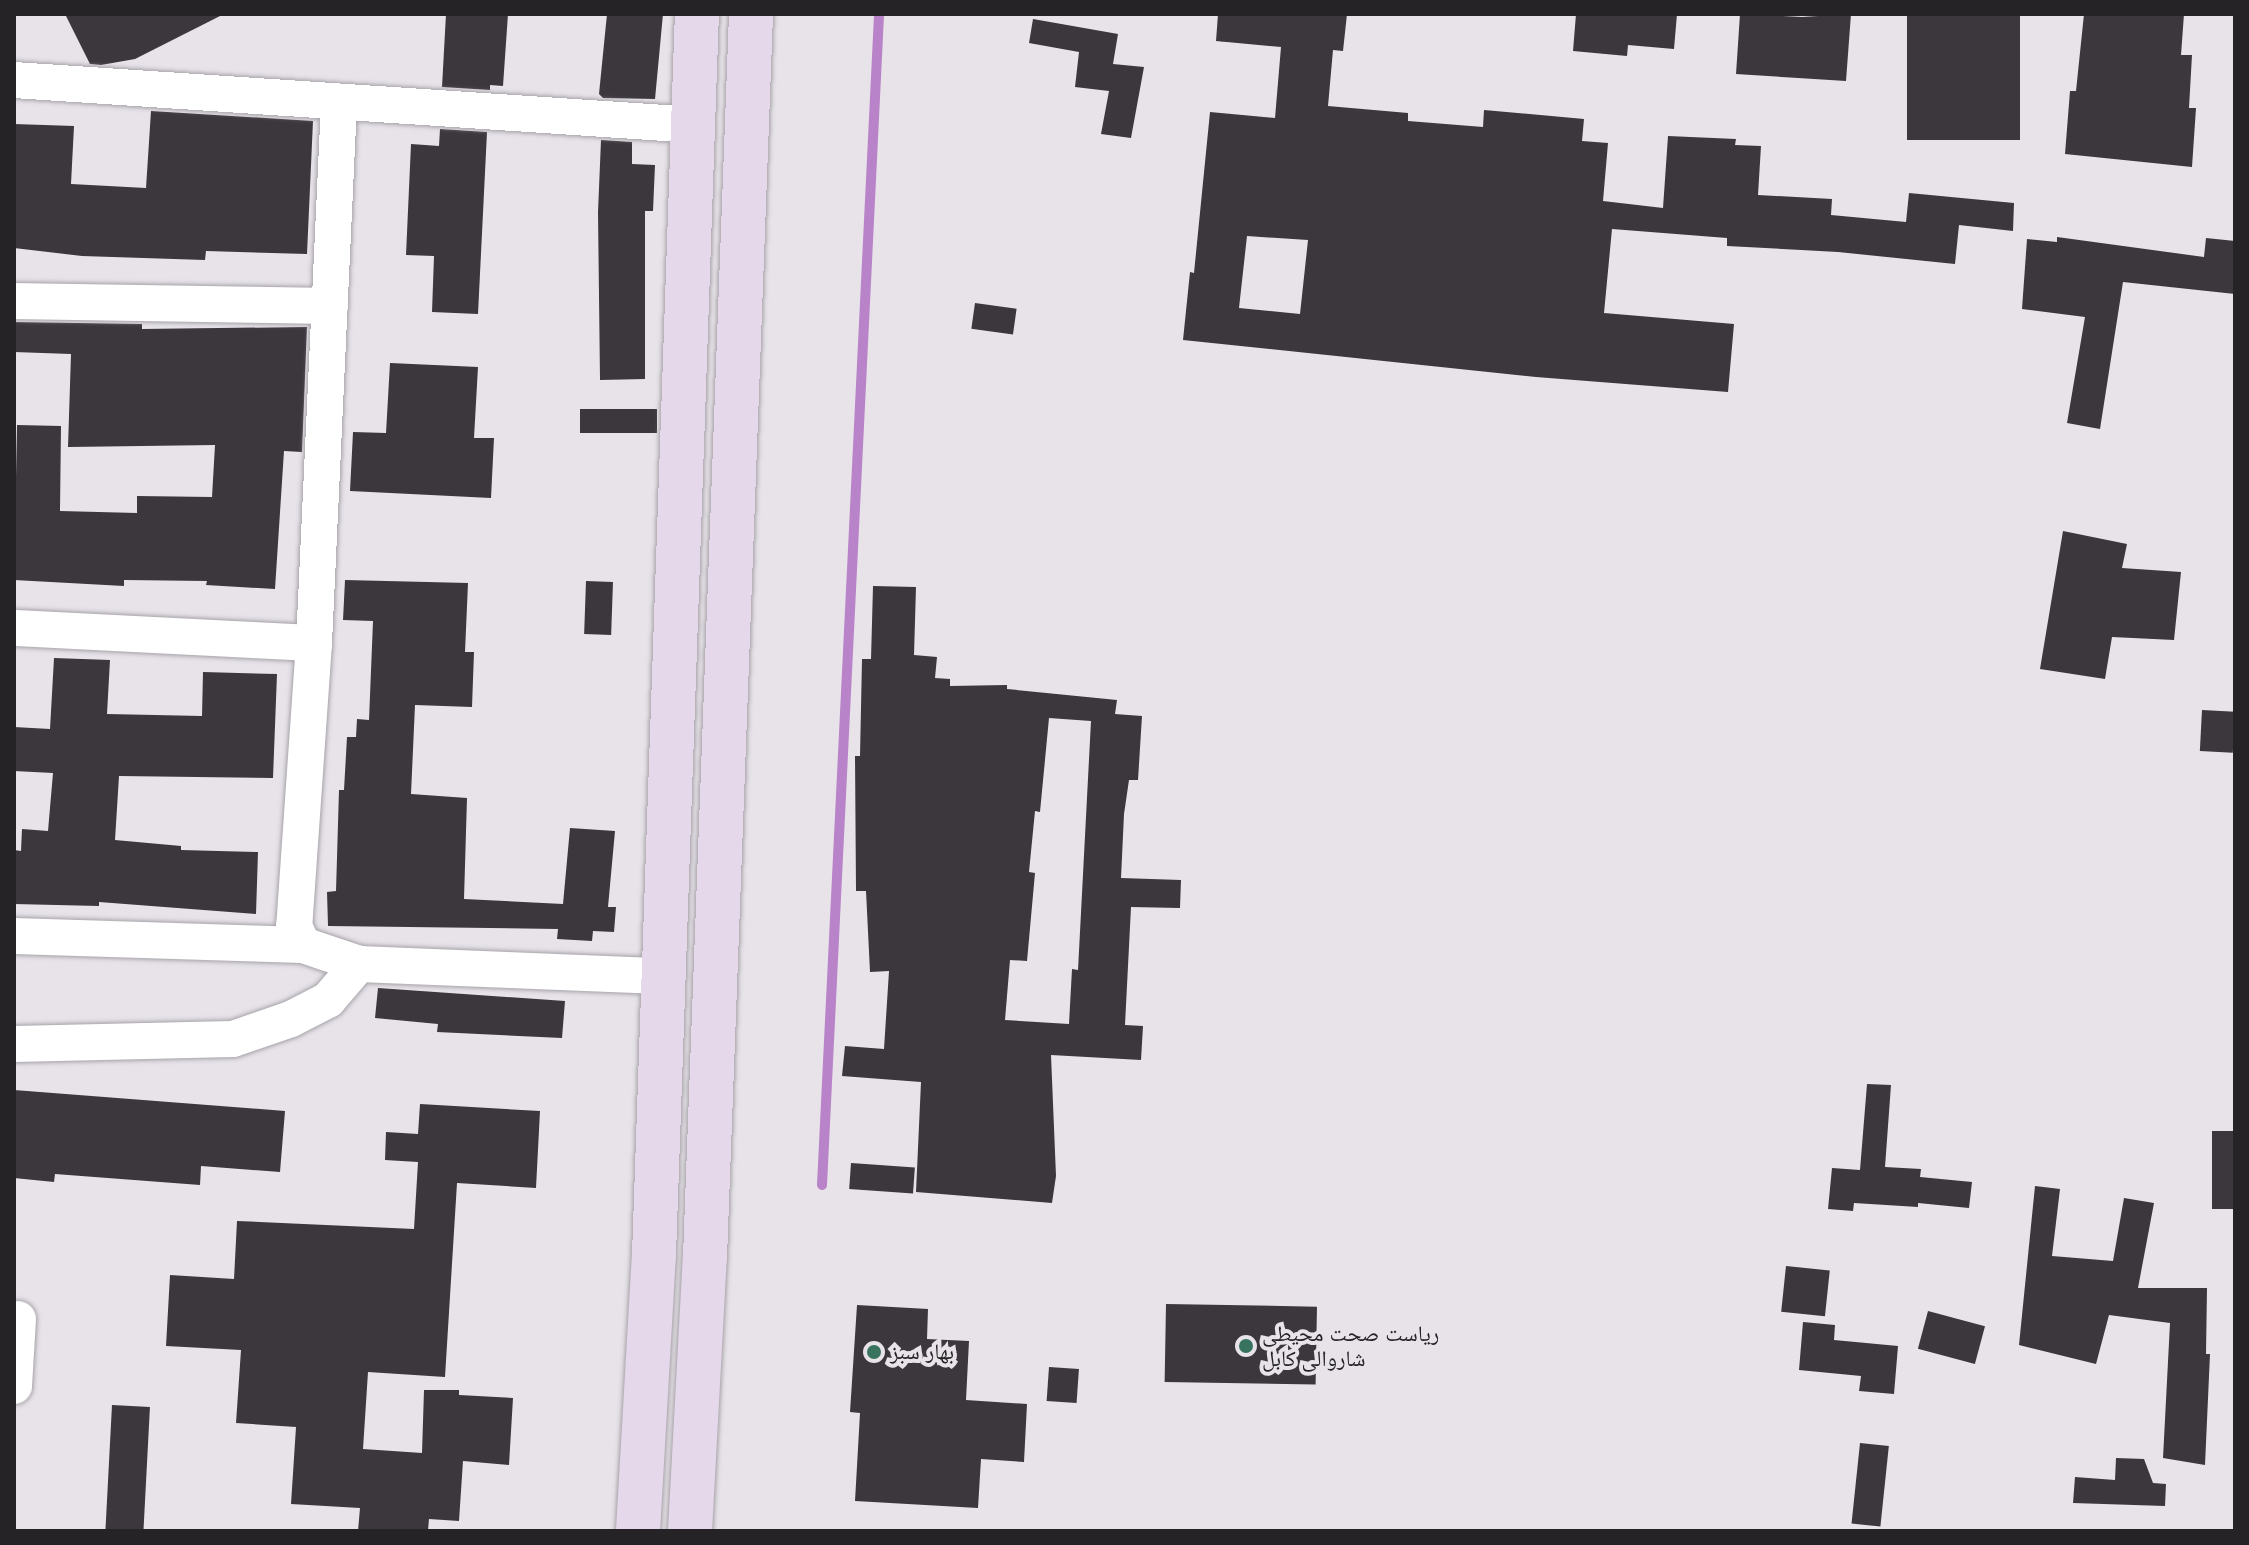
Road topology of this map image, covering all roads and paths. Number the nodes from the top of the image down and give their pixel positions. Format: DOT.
graph roads {
  1 [pos="697,14"];
  2 [pos="751,14"];
  3 [pos="14,80"];
  4 [pos="339,103"];
  5 [pos="695,125"];
  6 [pos="14,301"];
  7 [pos="330,306"];
  8 [pos="685,414"];
  9 [pos="735,416"];
  10 [pos="678,581"];
  11 [pos="729,584"];
  12 [pos="14,628"];
  13 [pos="314,643"];
  14 [pos="14,936"];
  15 [pos="303,945"];
  16 [pos="359,964"];
  17 [pos="661,976"];
  18 [pos="14,1044"];
  19 [pos="18,1319"];
  20 [pos="14,1386"];
  21 [pos="638,1531"];
  22 [pos="690,1531"];
  1 -- 5 [label="main road"];
  2 -- 9 [label="main road"];
  3 -- 4 [label="street"];
  4 -- 5 [label="street"];
  4 -- 7 [label="street"];
  5 -- 8 [label="main road"];
  6 -- 7 [label="street"];
  7 -- 13 [label="street"];
  8 -- 9 [label="main road"];
  8 -- 10 [label="main road"];
  9 -- 11 [label="main road"];
  10 -- 11 [label="main road"];
  10 -- 17 [label="main road"];
  11 -- 22 [label="main road"];
  12 -- 13 [label="street"];
  13 -- 15 [label="street"];
  14 -- 15 [label="street"];
  15 -- 16 [label="street"];
  16 -- 17 [label="street"];
  16 -- 18 [label="street"];
  17 -- 21 [label="main road"];
  19 -- 20 [label="street"];
}
